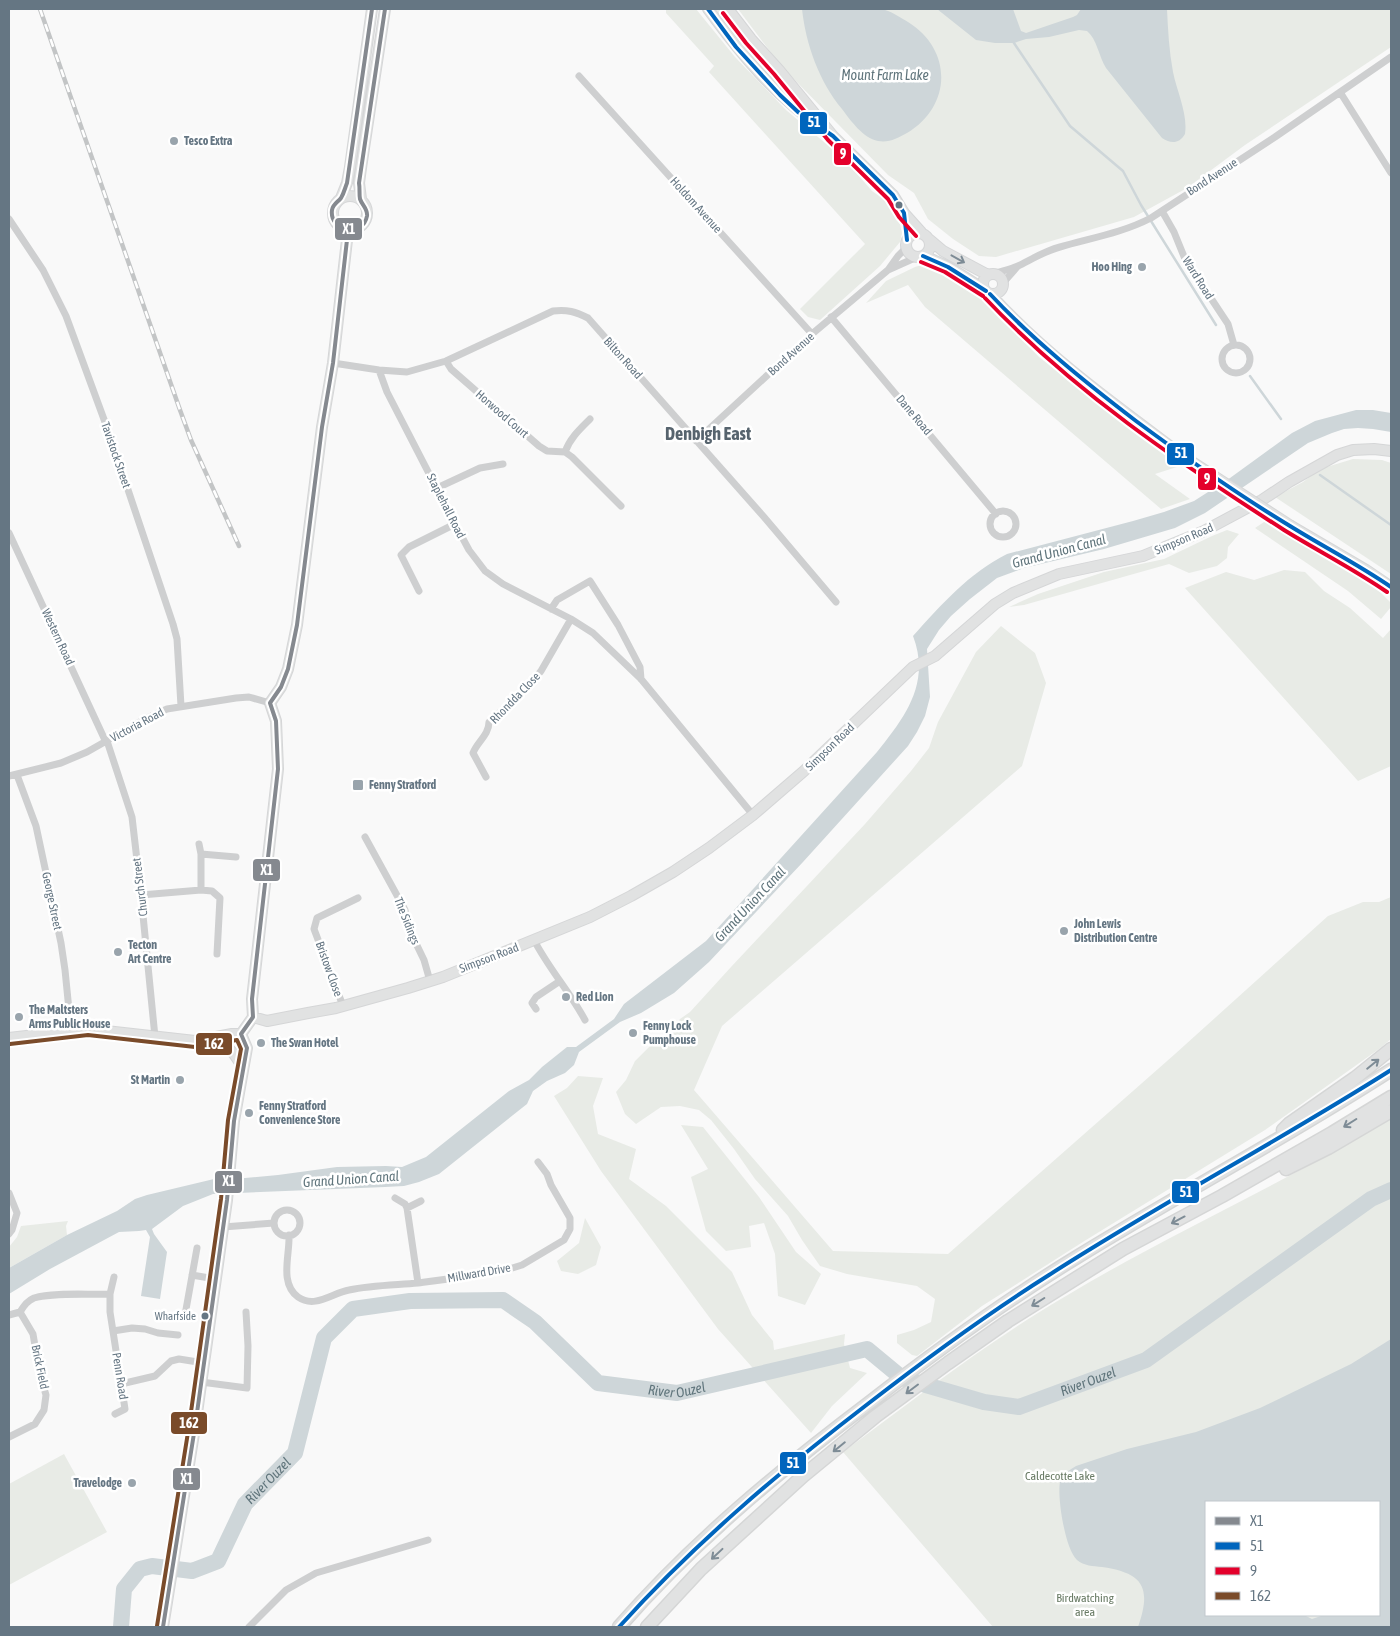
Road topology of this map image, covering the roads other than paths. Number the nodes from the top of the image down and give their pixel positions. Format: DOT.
graph roads {
  1 [pos="372,9"];
  2 [pos="385,9"];
  3 [pos="708,9"];
  4 [pos="728,9"];
  5 [pos="1391,57"];
  6 [pos="580,76"];
  7 [pos="1340,92"];
  8 [pos="833,136"];
  9 [pos="1391,173"];
  10 [pos="341,198"];
  11 [pos="360,199"];
  12 [pos="1162,211"];
  13 [pos="904,213"];
  14 [pos="9,219"];
  15 [pos="348,231"];
  16 [pos="921,232"];
  17 [pos="930,240"];
  18 [pos="906,244"];
  19 [pos="920,257"];
  20 [pos="1018,266"];
  21 [pos="888,270"];
  22 [pos="991,274"];
  23 [pos="994,290"];
  24 [pos="832,317"];
  25 [pos="812,334"];
  26 [pos="1234,345"];
  27 [pos="446,361"];
  28 [pos="333,363"];
  29 [pos="380,370"];
  30 [pos="590,418"];
  31 [pos="696,441"];
  32 [pos="1391,451"];
  33 [pos="565,452"];
  34 [pos="504,464"];
  35 [pos="437,488"];
  36 [pos="622,506"];
  37 [pos="996,514"];
  38 [pos="455,524"];
  39 [pos="9,533"];
  40 [pos="1391,587"];
  41 [pos="419,592"];
  42 [pos="836,602"];
  43 [pos="551,609"];
  44 [pos="571,619"];
  45 [pos="641,679"];
  46 [pos="270,703"];
  47 [pos="181,706"];
  48 [pos="106,741"];
  49 [pos="13,776"];
  50 [pos="486,777"];
  51 [pos="753,815"];
  52 [pos="365,836"];
  53 [pos="199,844"];
  54 [pos="201,854"];
  55 [pos="236,857"];
  56 [pos="201,890"];
  57 [pos="142,895"];
  58 [pos="358,898"];
  59 [pos="534,940"];
  60 [pos="217,954"];
  61 [pos="430,981"];
  62 [pos="560,981"];
  63 [pos="343,1006"];
  64 [pos="536,1010"];
  65 [pos="253,1017"];
  66 [pos="585,1020"];
  67 [pos="70,1030"];
  68 [pos="241,1034"];
  69 [pos="155,1037"];
  70 [pos="9,1038"];
  71 [pos="218,1038"];
  72 [pos="1391,1049"];
  73 [pos="243,1067"];
  74 [pos="1391,1070"];
  75 [pos="1391,1097"];
  76 [pos="1391,1112"];
  77 [pos="1265,1147"];
  78 [pos="538,1162"];
  79 [pos="9,1193"];
  80 [pos="1222,1196"];
  81 [pos="395,1198"];
  82 [pos="421,1201"];
  83 [pos="408,1208"];
  84 [pos="274,1223"];
  85 [pos="223,1227"];
  86 [pos="9,1234"];
  87 [pos="289,1235"];
  88 [pos="198,1248"];
  89 [pos="192,1275"];
  90 [pos="114,1277"];
  91 [pos="215,1279"];
  92 [pos="418,1283"];
  93 [pos="110,1294"];
  94 [pos="20,1312"];
  95 [pos="246,1312"];
  96 [pos="9,1315"];
  97 [pos="185,1315"];
  98 [pos="113,1331"];
  99 [pos="178,1334"];
  100 [pos="204,1363"];
  101 [pos="202,1382"];
  102 [pos="121,1384"];
  103 [pos="115,1414"];
  104 [pos="9,1437"];
  105 [pos="428,1540"];
  106 [pos="163,1627"];
  107 [pos="249,1627"];
  108 [pos="619,1627"];
  109 [pos="647,1627"];
  1 -- 10 [label="street"];
  2 -- 11 [label="street"];
  3 -- 8 [label="street"];
  4 -- 8 [label="street"];
  5 -- 7 [label="street, Bond Avenue"];
  6 -- 25 [label="street, Holdom Avenue"];
  7 -- 9 [label="street"];
  7 -- 12 [label="street, Bond Avenue"];
  8 -- 13 [label="street"];
  10 -- 11 [label="street"];
  10 -- 15 [label="street"];
  11 -- 15 [label="street"];
  12 -- 20 [label="street, Bond Avenue"];
  12 -- 26 [label="street, Ward Road"];
  13 -- 16 [label="street"];
  13 -- 18 [label="street"];
  14 -- 47 [label="street, Tavistock Street"];
  15 -- 28 [label="street"];
  16 -- 17 [label="street"];
  16 -- 18 [label="street"];
  17 -- 19 [label="street"];
  17 -- 22 [label="street, one-way"];
  18 -- 19 [label="street"];
  18 -- 21 [label="street, Bond Avenue"];
  19 -- 21 [label="street, Bond Avenue"];
  19 -- 23 [label="street"];
  20 -- 22 [label="street, Bond Avenue"];
  20 -- 23 [label="street, Bond Avenue"];
  21 -- 24 [label="street, Bond Avenue"];
  22 -- 23 [label="street"];
  22 -- 23 [label="street"];
  23 -- 40 [label="street, bridge"];
  24 -- 25 [label="street, Bond Avenue"];
  24 -- 37 [label="street, Dane Road"];
  25 -- 31 [label="street, Bond Avenue"];
  26 -- 26 [label="street"];
  27 -- 29 [label="street, Bilton Road"];
  27 -- 31 [label="street, Bilton Road"];
  27 -- 33 [label="street, Horwood Court"];
  28 -- 29 [label="street, Bilton Road"];
  28 -- 46 [label="street"];
  29 -- 35 [label="street, Staplehall Road"];
  30 -- 33 [label="street"];
  31 -- 42 [label="street, Bilton Road"];
  32 -- 51 [label="street, Simpson Road"];
  33 -- 36 [label="street, Horwood Court"];
  34 -- 35 [label="street"];
  35 -- 38 [label="street, Staplehall Road"];
  38 -- 41 [label="street"];
  38 -- 43 [label="street, Staplehall Road"];
  39 -- 48 [label="street, Western Road"];
  43 -- 44 [label="street, Staplehall Road"];
  43 -- 45 [label="street, Staplehall Road"];
  44 -- 45 [label="street, Staplehall Road"];
  44 -- 50 [label="street, Rhondda Close"];
  45 -- 51 [label="street, Staplehall Road"];
  46 -- 47 [label="street, Victoria Road"];
  46 -- 65 [label="street"];
  47 -- 48 [label="street, Victoria Road"];
  48 -- 49 [label="street, Victoria Road"];
  48 -- 57 [label="street, Church Street"];
  49 -- 67 [label="street, George Street"];
  51 -- 59 [label="street, Simpson Road"];
  52 -- 61 [label="street, The Sidings"];
  53 -- 54 [label="street"];
  54 -- 55 [label="street"];
  54 -- 56 [label="street"];
  56 -- 57 [label="street"];
  56 -- 60 [label="street"];
  57 -- 69 [label="street, Church Street"];
  58 -- 63 [label="street, Bristow Close"];
  59 -- 61 [label="street, Simpson Road"];
  59 -- 62 [label="street"];
  61 -- 63 [label="street, Simpson Road"];
  62 -- 64 [label="street"];
  62 -- 66 [label="street"];
  63 -- 65 [label="street, Simpson Road"];
  65 -- 68 [label="street"];
  67 -- 69 [label="street"];
  67 -- 70 [label="street"];
  68 -- 71 [label="street"];
  68 -- 73 [label="street"];
  69 -- 71 [label="street"];
  71 -- 73 [label="street"];
  77 -- 72 [label="highway, one-way"];
  73 -- 85 [label="street"];
  74 -- 77 [label="highway"];
  75 -- 80 [label="highway, one-way"];
  76 -- 80 [label="highway"];
  77 -- 108 [label="highway"];
  78 -- 92 [label="street, Millward Drive"];
  79 -- 86 [label="street"];
  80 -- 109 [label="highway, one-way"];
  81 -- 83 [label="street"];
  82 -- 83 [label="street"];
  83 -- 92 [label="street"];
  84 -- 85 [label="street, Millward Drive"];
  84 -- 87 [label="street"];
  84 -- 87 [label="street, Millward Drive"];
  85 -- 91 [label="street"];
  87 -- 92 [label="street, Millward Drive"];
  88 -- 89 [label="street"];
  89 -- 91 [label="street"];
  89 -- 97 [label="street"];
  90 -- 93 [label="street, Penn Road"];
  91 -- 100 [label="street"];
  93 -- 94 [label="street"];
  93 -- 98 [label="street, Penn Road"];
  94 -- 96 [label="street"];
  94 -- 104 [label="street, Brick Field"];
  95 -- 101 [label="street"];
  98 -- 99 [label="street"];
  98 -- 102 [label="street, Penn Road"];
  100 -- 101 [label="street"];
  100 -- 102 [label="street"];
  101 -- 106 [label="street"];
  102 -- 103 [label="street, Penn Road"];
  105 -- 107 [label="street"];
}
